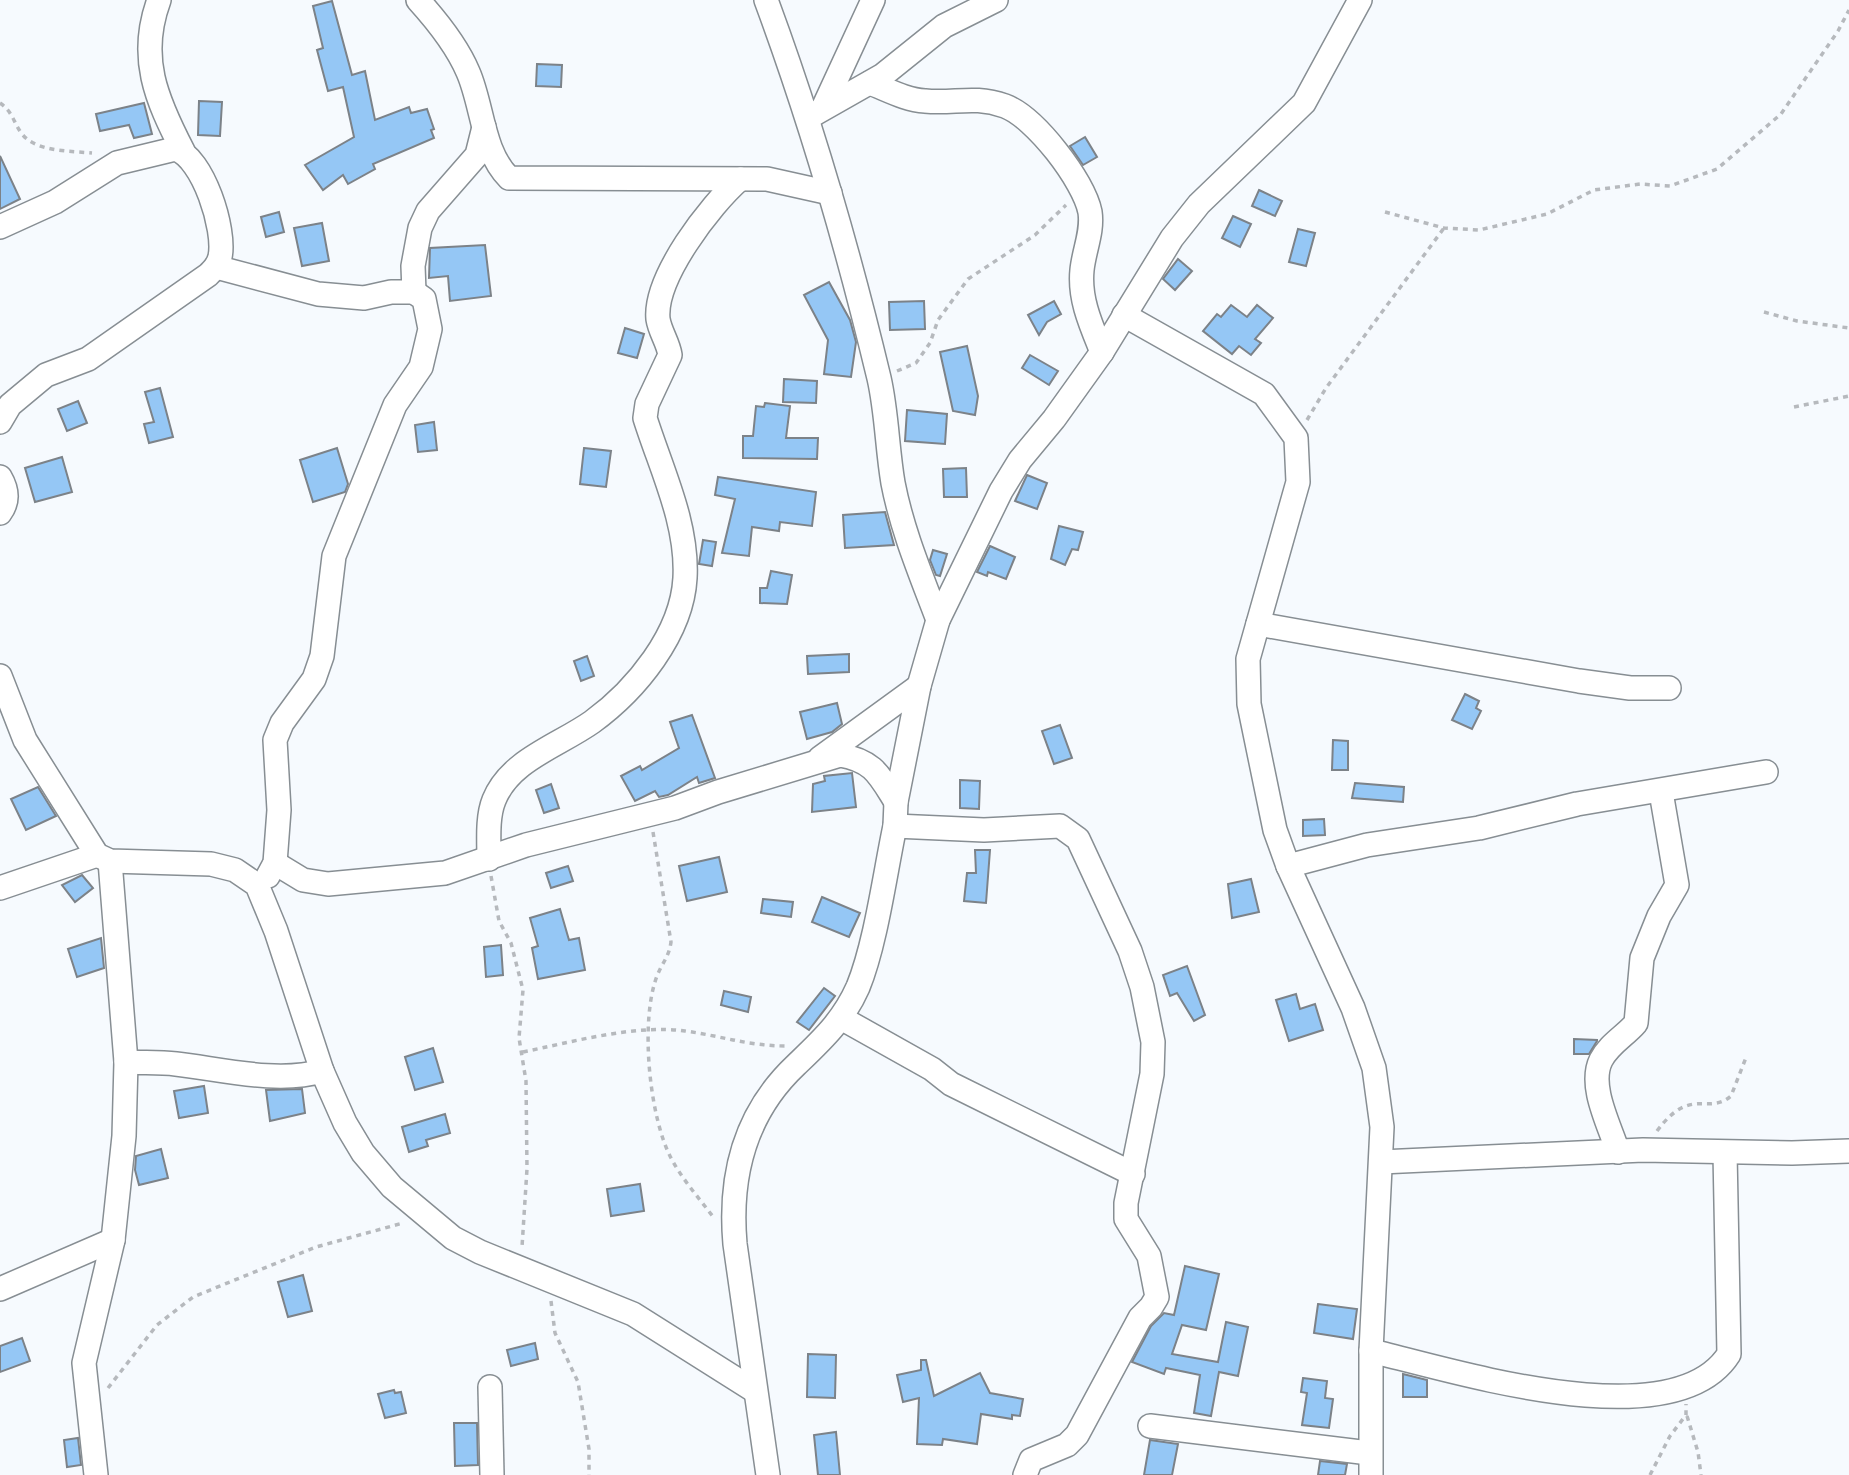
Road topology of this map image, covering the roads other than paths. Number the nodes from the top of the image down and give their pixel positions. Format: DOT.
graph roads {
  1 [pos="159,0"];
  2 [pos="418,0"];
  3 [pos="766,0"];
  4 [pos="873,0"];
  5 [pos="996,0"];
  6 [pos="1360,0"];
  7 [pos="870,83"];
  8 [pos="817,111"];
  9 [pos="484,127"];
  10 [pos="183,151"];
  11 [pos="740,180"];
  12 [pos="830,193"];
  13 [pos="0,227"];
  14 [pos="216,267"];
  15 [pos="414,292"];
  16 [pos="1124,315"];
  17 [pos="1102,352"];
  18 [pos="0,422"];
  19 [pos="0,477"];
  20 [pos="0,513"];
  21 [pos="937,620"];
  22 [pos="1258,624"];
  23 [pos="0,676"];
  24 [pos="919,686"];
  25 [pos="1669,688"];
  26 [pos="819,759"];
  27 [pos="1766,772"];
  28 [pos="1661,792"];
  29 [pos="896,802"];
  30 [pos="895,826"];
  31 [pos="103,858"];
  32 [pos="489,859"];
  33 [pos="275,863"];
  34 [pos="1288,866"];
  35 [pos="257,885"];
  36 [pos="0,888"];
  37 [pos="841,1017"];
  38 [pos="127,1062"];
  39 [pos="322,1071"];
  40 [pos="1849,1151"];
  41 [pos="1618,1152"];
  42 [pos="1725,1153"];
  43 [pos="1381,1163"];
  44 [pos="1133,1174"];
  45 [pos="113,1240"];
  46 [pos="0,1289"];
  47 [pos="1371,1350"];
  48 [pos="489,1387"];
  49 [pos="755,1391"];
  50 [pos="1150,1426"];
  51 [pos="1370,1464"];
  52 [pos="96,1475"];
  53 [pos="492,1475"];
  54 [pos="768,1475"];
  55 [pos="1025,1475"];
  1 -- 10 [label="street"];
  2 -- 9 [label="street"];
  3 -- 8 [label="street"];
  4 -- 8 [label="street"];
  5 -- 7 [label="street"];
  6 -- 16 [label="street"];
  7 -- 8 [label="street"];
  7 -- 17 [label="street"];
  8 -- 12 [label="street"];
  9 -- 11 [label="street"];
  9 -- 15 [label="street"];
  10 -- 13 [label="street"];
  10 -- 14 [label="street"];
  11 -- 12 [label="street"];
  11 -- 32 [label="street"];
  12 -- 21 [label="street"];
  14 -- 15 [label="street"];
  14 -- 18 [label="street"];
  15 -- 33 [label="street"];
  16 -- 17 [label="street"];
  16 -- 22 [label="street"];
  17 -- 21 [label="street"];
  19 -- 20 [label="street"];
  21 -- 24 [label="street"];
  22 -- 25 [label="street"];
  22 -- 34 [label="street"];
  23 -- 31 [label="street"];
  24 -- 26 [label="street"];
  24 -- 29 [label="street"];
  26 -- 29 [label="street"];
  26 -- 32 [label="street"];
  27 -- 28 [label="street"];
  28 -- 34 [label="street"];
  28 -- 41 [label="street"];
  29 -- 30 [label="street"];
  30 -- 37 [label="street"];
  30 -- 44 [label="street"];
  31 -- 35 [label="street"];
  31 -- 36 [label="street"];
  31 -- 38 [label="street"];
  32 -- 33 [label="street"];
  33 -- 35 [label="street"];
  34 -- 43 [label="street"];
  35 -- 39 [label="street"];
  37 -- 44 [label="street"];
  37 -- 49 [label="street"];
  38 -- 39 [label="street"];
  38 -- 45 [label="street"];
  39 -- 49 [label="street"];
  40 -- 42 [label="street"];
  41 -- 42 [label="street"];
  41 -- 43 [label="street"];
  42 -- 47 [label="street"];
  43 -- 47 [label="street"];
  44 -- 55 [label="street"];
  45 -- 46 [label="street"];
  45 -- 52 [label="street"];
  47 -- 51 [label="street"];
  48 -- 53 [label="street"];
  49 -- 54 [label="street"];
  50 -- 51 [label="street"];
}
